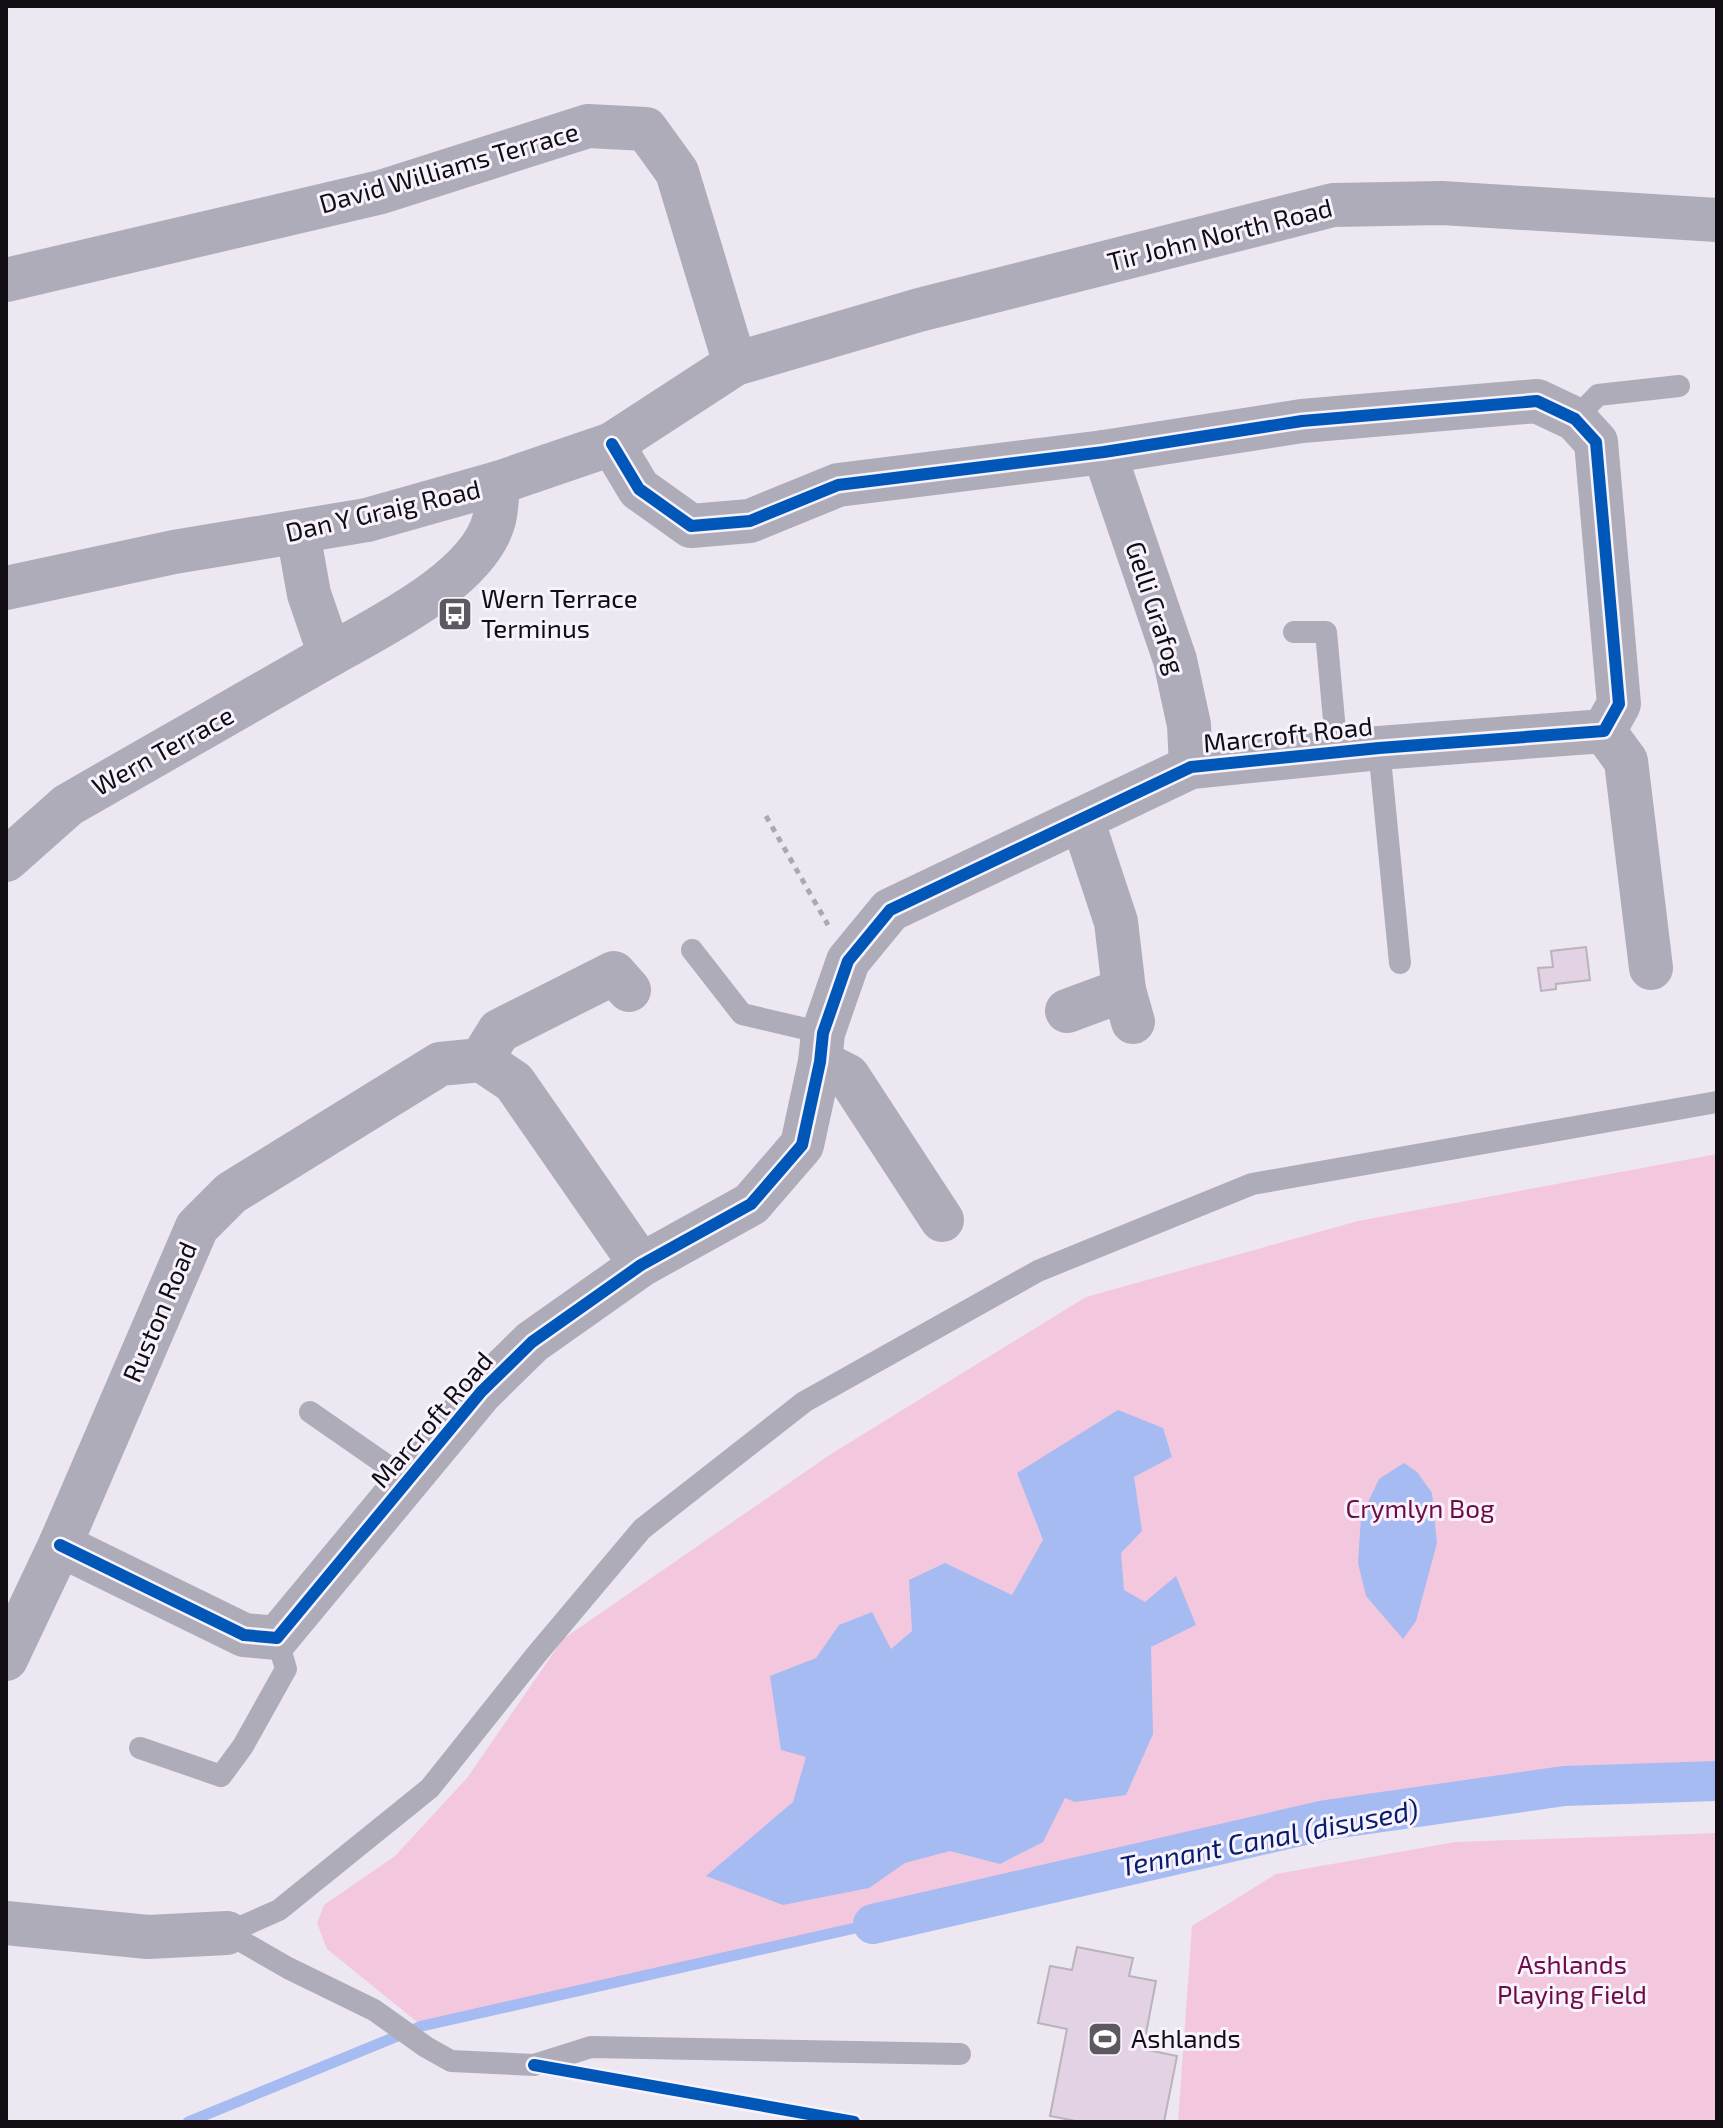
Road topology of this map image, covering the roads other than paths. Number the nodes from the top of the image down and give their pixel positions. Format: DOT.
graph roads {
  1 [pos="1717,220"];
  2 [pos="6,280"];
  3 [pos="735,364"];
  4 [pos="1679,386"];
  5 [pos="1575,419"];
  6 [pos="612,444"];
  7 [pos="1104,452"];
  8 [pos="498,483"];
  9 [pos="298,533"];
  10 [pos="6,588"];
  11 [pos="1294,632"];
  12 [pos="330,655"];
  13 [pos="1604,731"];
  14 [pos="1358,750"];
  15 [pos="1191,767"];
  16 [pos="1082,819"];
  17 [pos="6,860"];
  18 [pos="692,950"];
  19 [pos="1400,963"];
  20 [pos="1651,968"];
  21 [pos="629,990"];
  22 [pos="1067,1011"];
  23 [pos="822,1048"];
  24 [pos="481,1060"];
  25 [pos="1717,1102"];
  26 [pos="942,1220"];
  27 [pos="641,1265"];
  28 [pos="310,1412"];
  29 [pos="408,1480"];
  30 [pos="60,1545"];
  31 [pos="277,1638"];
  32 [pos="6,1659"];
  33 [pos="140,1748"];
  34 [pos="6,1923"];
  35 [pos="227,1933"];
  36 [pos="960,2054"];
  1 -- 3 [label="street, Tir John North Road"];
  2 -- 3 [label="street, David Williams Terrace"];
  3 -- 6 [label="street, Dan Y Graig Road"];
  4 -- 5 [label="lane"];
  5 -- 7 [label="street"];
  5 -- 13 [label="street"];
  6 -- 7 [label="street"];
  6 -- 8 [label="street, Dan Y Graig Road"];
  7 -- 15 [label="street, Gelli Grafog"];
  8 -- 9 [label="street, Dan Y Graig Road"];
  8 -- 12 [label="street, Wern Terrace"];
  9 -- 10 [label="street, Dan Y Graig Road"];
  9 -- 12 [label="street"];
  11 -- 14 [label="lane, Marcroft Road"];
  12 -- 17 [label="street, Wern Terrace"];
  13 -- 14 [label="street, Marcroft Road"];
  13 -- 20 [label="street"];
  14 -- 15 [label="street, Marcroft Road"];
  14 -- 19 [label="lane, Marcroft Road"];
  15 -- 16 [label="street, Marcroft Road"];
  16 -- 22 [label="street"];
  16 -- 23 [label="street, Marcroft Road"];
  18 -- 23 [label="lane"];
  21 -- 24 [label="street"];
  23 -- 26 [label="street"];
  23 -- 27 [label="street, Marcroft Road"];
  24 -- 27 [label="street"];
  24 -- 30 [label="street, Ruston Road"];
  25 -- 35 [label="lane"];
  27 -- 29 [label="street, Marcroft Road"];
  28 -- 29 [label="lane"];
  29 -- 31 [label="street, Marcroft Road"];
  30 -- 31 [label="street"];
  30 -- 32 [label="street, Ruston Road"];
  31 -- 33 [label="lane"];
  34 -- 35 [label="street"];
  35 -- 36 [label="lane"];
}
